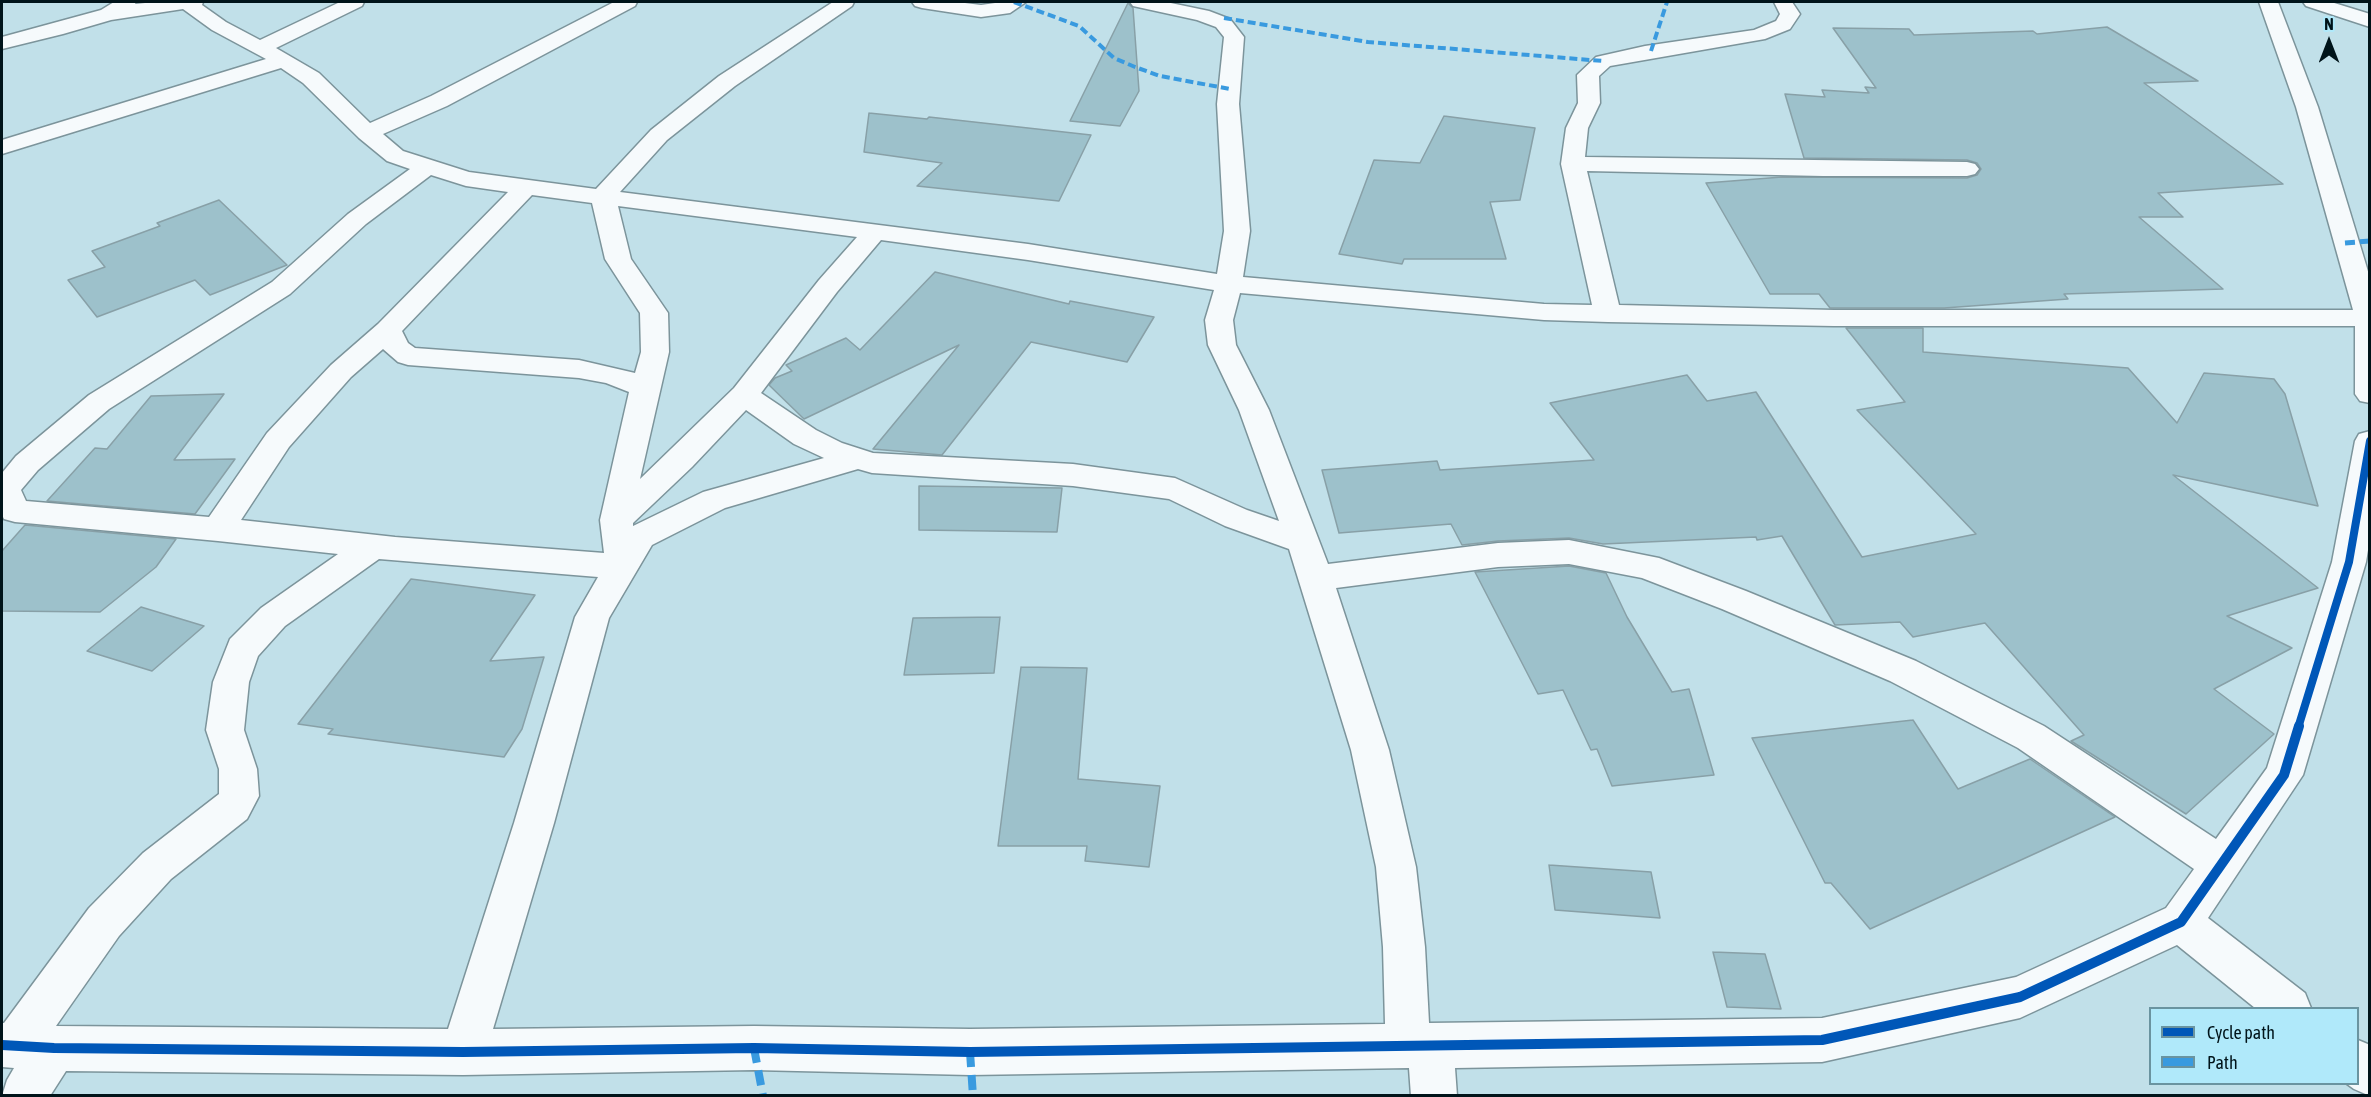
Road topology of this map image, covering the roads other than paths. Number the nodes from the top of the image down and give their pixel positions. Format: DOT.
graph roads {
  1 [pos="127,2"];
  2 [pos="189,2"];
  3 [pos="355,2"];
  4 [pos="628,2"];
  5 [pos="845,2"];
  6 [pos="922,2"];
  7 [pos="1016,2"];
  8 [pos="1140,2"];
  9 [pos="1783,2"];
  10 [pos="2269,2"];
  11 [pos="2313,2"];
  12 [pos="1225,12"];
  13 [pos="108,14"];
  14 [pos="2364,15"];
  15 [pos="2,43"];
  16 [pos="259,48"];
  17 [pos="284,60"];
  18 [pos="367,133"];
  19 [pos="2,147"];
  20 [pos="1573,164"];
  21 [pos="429,166"];
  22 [pos="1967,169"];
  23 [pos="526,187"];
  24 [pos="603,196"];
  25 [pos="875,232"];
  26 [pos="1229,284"];
  27 [pos="1608,314"];
  28 [pos="2369,318"];
  29 [pos="388,330"];
  30 [pos="408,356"];
  31 [pos="341,371"];
  32 [pos="645,387"];
  33 [pos="2370,394"];
  34 [pos="744,395"];
  35 [pos="2370,441"];
  36 [pos="858,459"];
  37 [pos="616,520"];
  38 [pos="218,529"];
  39 [pos="1302,541"];
  40 [pos="374,546"];
  41 [pos="622,567"];
  42 [pos="2359,567"];
  43 [pos="1316,578"];
  44 [pos="2222,865"];
  45 [pos="2181,922"];
  46 [pos="2288,1007"];
  47 [pos="23,1046"];
  48 [pos="1420,1046"];
  49 [pos="463,1052"];
  50 [pos="23,1095"];
  51 [pos="1434,1095"];
  1 -- 13 [label="street"];
  2 -- 13 [label="street"];
  2 -- 16 [label="street"];
  3 -- 16 [label="street"];
  4 -- 18 [label="street"];
  5 -- 24 [label="street"];
  6 -- 7 [label="street"];
  8 -- 12 [label="street"];
  9 -- 20 [label="street"];
  10 -- 28 [label="street"];
  11 -- 14 [label="street"];
  12 -- 26 [label="street"];
  13 -- 15 [label="street"];
  16 -- 17 [label="street"];
  17 -- 18 [label="street"];
  17 -- 19 [label="street"];
  18 -- 21 [label="street"];
  20 -- 22 [label="street"];
  20 -- 27 [label="street"];
  21 -- 23 [label="street"];
  21 -- 38 [label="street"];
  23 -- 24 [label="street"];
  23 -- 29 [label="street"];
  24 -- 25 [label="street"];
  24 -- 32 [label="street"];
  25 -- 26 [label="street"];
  25 -- 34 [label="street"];
  26 -- 27 [label="street"];
  26 -- 39 [label="street"];
  27 -- 28 [label="street"];
  28 -- 33 [label="street"];
  29 -- 30 [label="street"];
  29 -- 31 [label="street"];
  30 -- 31 [label="street"];
  30 -- 32 [label="street"];
  31 -- 38 [label="street"];
  32 -- 37 [label="street"];
  34 -- 36 [label="street"];
  34 -- 37 [label="street"];
  35 -- 42 [label="street"];
  36 -- 39 [label="street"];
  36 -- 41 [label="street"];
  37 -- 41 [label="street"];
  38 -- 40 [label="street"];
  39 -- 43 [label="street"];
  40 -- 41 [label="street"];
  40 -- 47 [label="street"];
  41 -- 49 [label="street"];
  42 -- 44 [label="street"];
  43 -- 44 [label="street"];
  43 -- 48 [label="street"];
  44 -- 45 [label="street"];
  45 -- 46 [label="street"];
  45 -- 48 [label="street"];
  47 -- 49 [label="street"];
  47 -- 50 [label="street"];
  48 -- 49 [label="street"];
  48 -- 51 [label="street"];
}
